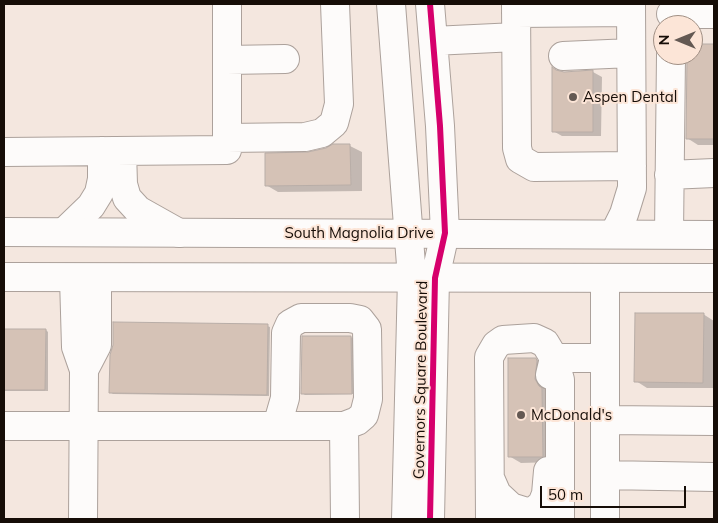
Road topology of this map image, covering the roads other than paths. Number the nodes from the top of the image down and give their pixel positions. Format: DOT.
graph roads {
  1 [pos="227,4"];
  2 [pos="329,4"];
  3 [pos="335,4"];
  4 [pos="391,4"];
  5 [pos="430,4"];
  6 [pos="631,8"];
  7 [pos="671,14"];
  8 [pos="714,14"];
  9 [pos="516,18"];
  10 [pos="433,41"];
  11 [pos="631,54"];
  12 [pos="563,56"];
  13 [pos="285,59"];
  14 [pos="227,60"];
  15 [pos="671,65"];
  16 [pos="339,87"];
  17 [pos="227,138"];
  18 [pos="112,151"];
  19 [pos="4,152"];
  20 [pos="632,166"];
  21 [pos="714,173"];
  22 [pos="669,175"];
  23 [pos="4,232"];
  24 [pos="64,232"];
  25 [pos="179,233"];
  26 [pos="445,233"];
  27 [pos="407,234"];
  28 [pos="614,234"];
  29 [pos="669,234"];
  30 [pos="714,234"];
  31 [pos="4,277"];
  32 [pos="86,278"];
  33 [pos="423,278"];
  34 [pos="606,278"];
  35 [pos="714,278"];
  36 [pos="554,358"];
  37 [pos="605,358"];
  38 [pos="605,420"];
  39 [pos="714,421"];
  40 [pos="4,426"];
  41 [pos="83,426"];
  42 [pos="277,426"];
  43 [pos="344,426"];
  44 [pos="605,475"];
  45 [pos="714,477"];
  46 [pos="490,500"];
  47 [pos="560,513"];
  48 [pos="83,519"];
  49 [pos="345,519"];
  50 [pos="406,519"];
  51 [pos="430,519"];
  52 [pos="516,519"];
  53 [pos="533,519"];
  54 [pos="604,519"];
  1 -- 14 [label="main road"];
  2 -- 16 [label="main road"];
  3 -- 16 [label="main road"];
  4 -- 27 [label="main road, Governors Square Boulevard"];
  5 -- 10 [label="main road, Governors Square Boulevard"];
  6 -- 9 [label="main road"];
  6 -- 11 [label="main road"];
  7 -- 8 [label="main road"];
  9 -- 10 [label="main road"];
  9 -- 20 [label="main road"];
  10 -- 26 [label="main road, Governors Square Boulevard"];
  11 -- 12 [label="main road"];
  11 -- 20 [label="main road"];
  13 -- 14 [label="main road"];
  14 -- 17 [label="main road"];
  15 -- 22 [label="main road"];
  16 -- 17 [label="main road"];
  17 -- 18 [label="main road"];
  18 -- 19 [label="main road"];
  18 -- 24 [label="main road"];
  18 -- 25 [label="main road"];
  20 -- 28 [label="main road"];
  21 -- 22 [label="main road"];
  22 -- 29 [label="main road"];
  23 -- 24 [label="main road, South Magnolia Drive"];
  24 -- 25 [label="main road, South Magnolia Drive"];
  25 -- 27 [label="main road, South Magnolia Drive"];
  26 -- 27 [label="main road, South Magnolia Drive"];
  26 -- 28 [label="main road, South Magnolia Drive"];
  26 -- 33 [label="main road, Governors Square Boulevard"];
  27 -- 33 [label="main road, Governors Square Boulevard"];
  28 -- 29 [label="main road, South Magnolia Drive"];
  29 -- 30 [label="main road, South Magnolia Drive"];
  31 -- 32 [label="main road"];
  32 -- 33 [label="main road"];
  32 -- 41 [label="main road"];
  33 -- 34 [label="main road"];
  33 -- 50 [label="main road, Governors Square Boulevard"];
  33 -- 51 [label="main road, Governors Square Boulevard"];
  34 -- 35 [label="main road"];
  34 -- 37 [label="main road"];
  36 -- 37 [label="main road"];
  36 -- 46 [label="main road"];
  36 -- 46 [label="main road"];
  36 -- 47 [label="main road"];
  37 -- 38 [label="main road"];
  38 -- 39 [label="main road"];
  38 -- 44 [label="main road"];
  40 -- 41 [label="main road"];
  41 -- 42 [label="main road"];
  41 -- 48 [label="main road"];
  42 -- 43 [label="main road"];
  42 -- 43 [label="main road"];
  43 -- 49 [label="main road"];
  44 -- 45 [label="main road"];
  44 -- 54 [label="main road"];
  46 -- 52 [label="main road"];
  47 -- 53 [label="main road"];
}
